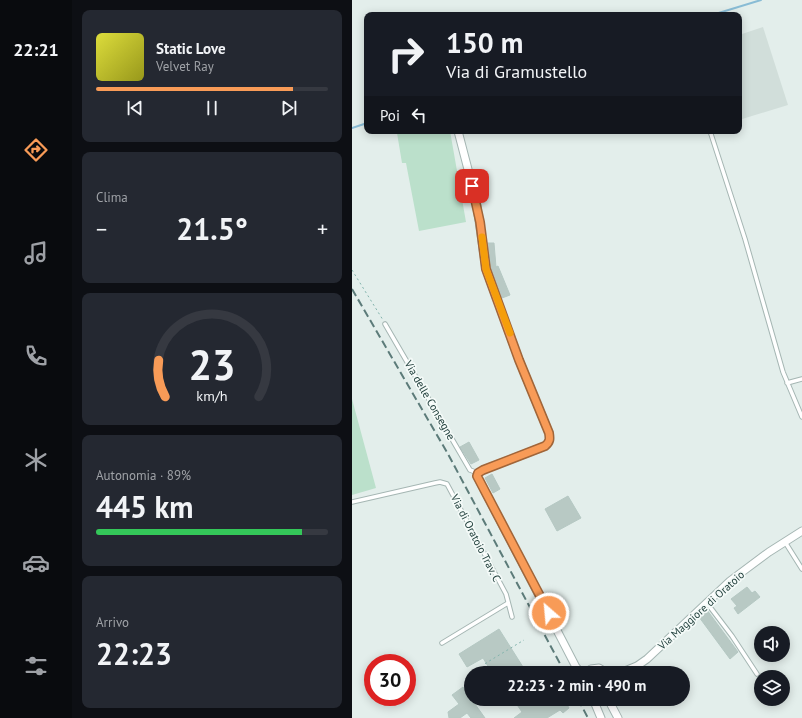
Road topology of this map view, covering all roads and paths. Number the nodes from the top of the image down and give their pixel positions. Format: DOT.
graph roads {
  1 [pos="459,134"];
  2 [pos="711,134"];
  3 [pos="352,270"];
  4 [pos="385,324"];
  5 [pos="802,379"];
  6 [pos="787,383"];
  7 [pos="802,417"];
  8 [pos="478,473"];
  9 [pos="352,502"];
  10 [pos="802,531"];
  11 [pos="785,542"];
  12 [pos="802,569"];
  13 [pos="508,603"];
  14 [pos="707,603"];
  15 [pos="512,617"];
  16 [pos="524,640"];
  17 [pos="442,643"];
  18 [pos="485,666"];
  19 [pos="575,666"];
  20 [pos="637,666"];
  21 [pos="754,670"];
  22 [pos="596,706"];
  23 [pos="612,706"];
  24 [pos="601,718"];
  25 [pos="618,718"];
  1 -- 8 [label="street"];
  2 -- 6 [label="lane"];
  3 -- 4 [label="path"];
  4 -- 8 [label="lane, Via delle Consegne"];
  5 -- 6 [label="lane"];
  6 -- 7 [label="lane"];
  8 -- 19 [label="street"];
  9 -- 13 [label="lane, Via di Oratoio Trav. C"];
  10 -- 11 [label="street, Via Maggiore di Oratoio"];
  11 -- 12 [label="lane"];
  11 -- 14 [label="street, Via Maggiore di Oratoio"];
  13 -- 15 [label="lane, Via di Oratoio Trav. C"];
  13 -- 17 [label="lane"];
  14 -- 20 [label="street, Via Maggiore di Oratoio"];
  14 -- 21 [label="lane"];
  16 -- 18 [label="path"];
  22 -- 24 [label="street"];
  23 -- 25 [label="street"];
}
